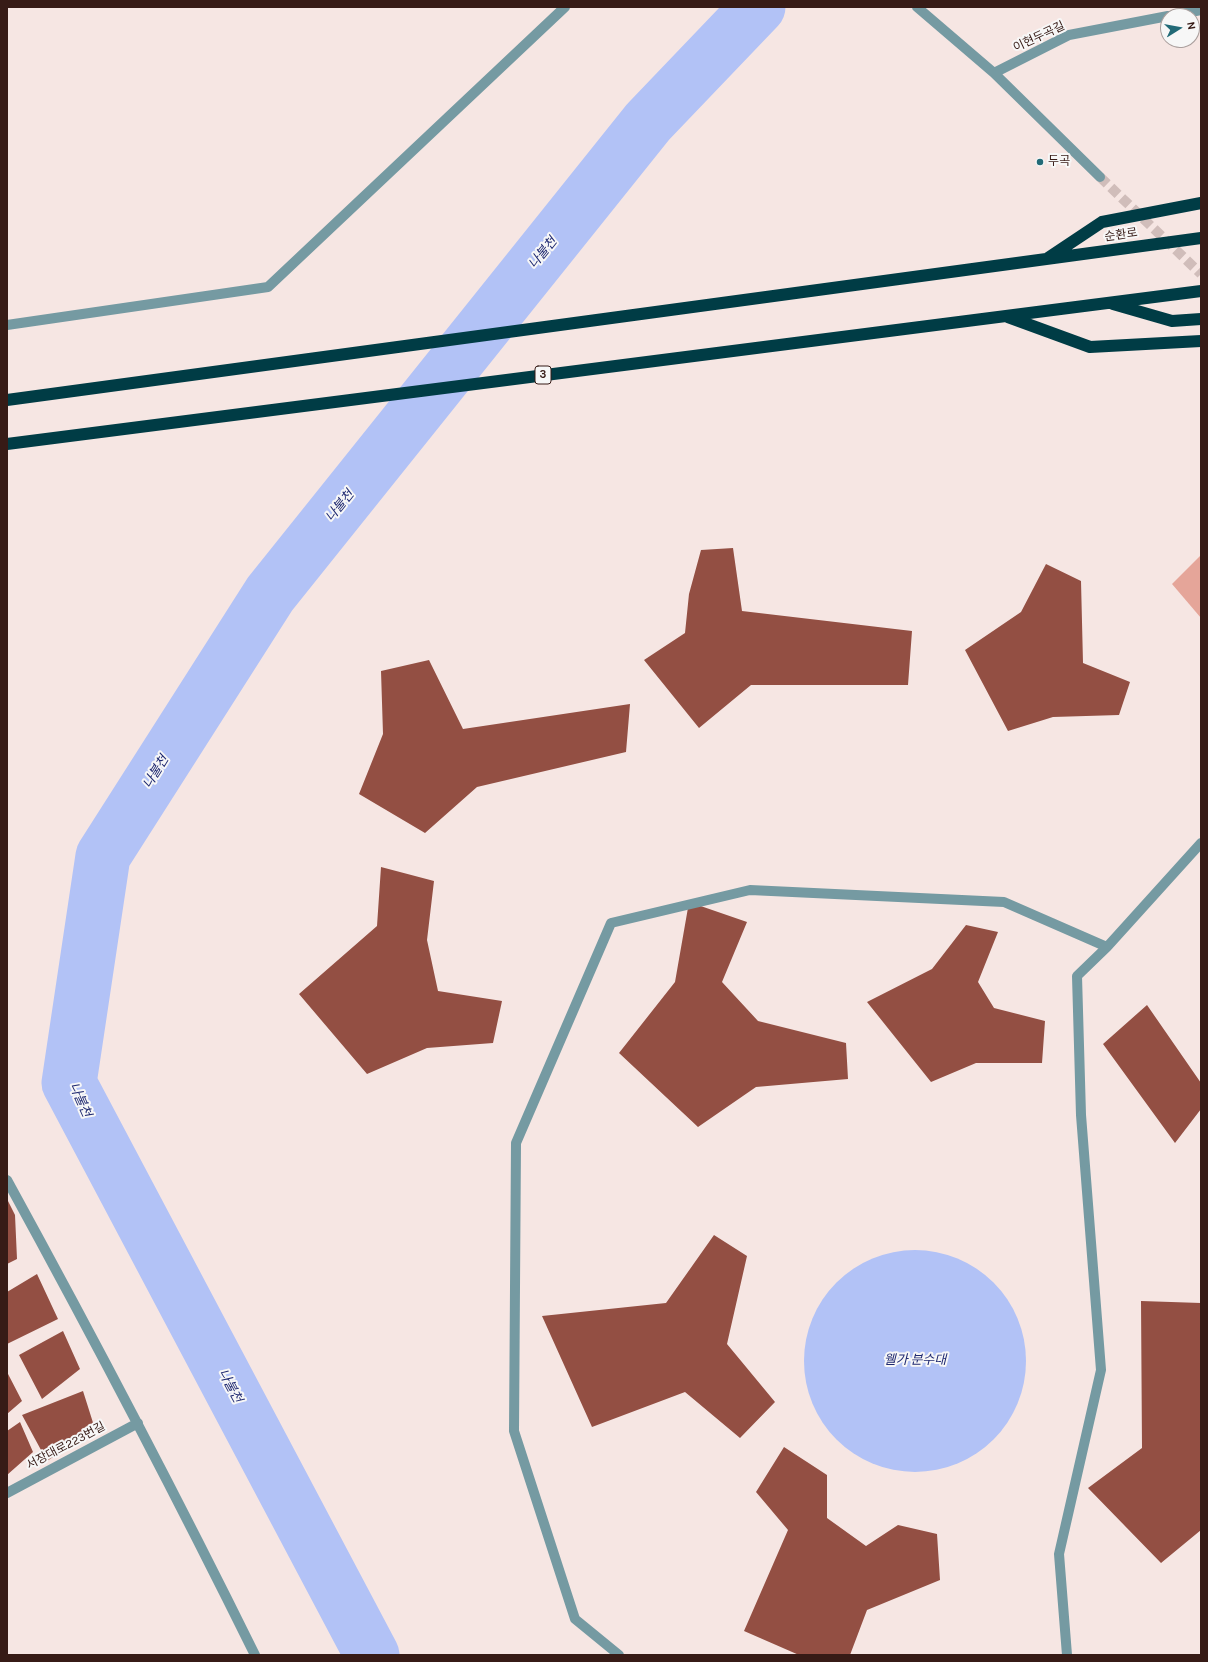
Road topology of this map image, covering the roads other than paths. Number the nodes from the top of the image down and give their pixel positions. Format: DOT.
graph roads {
  1 [pos="565,7"];
  2 [pos="917,7"];
  3 [pos="1160,18"];
  4 [pos="994,73"];
  5 [pos="1100,177"];
  6 [pos="1201,203"];
  7 [pos="1201,238"];
  8 [pos="1045,260"];
  9 [pos="1201,291"];
  10 [pos="1108,303"];
  11 [pos="1006,316"];
  12 [pos="1201,319"];
  13 [pos="7,326"];
  14 [pos="1201,342"];
  15 [pos="7,400"];
  16 [pos="7,444"];
  17 [pos="1201,843"];
  18 [pos="1107,947"];
  19 [pos="7,1180"];
  20 [pos="138,1423"];
  21 [pos="7,1493"];
  22 [pos="255,1655"];
  23 [pos="619,1655"];
  24 [pos="1067,1655"];
  1 -- 13 [label="street"];
  2 -- 4 [label="street"];
  3 -- 4 [label="street, 이현두곡길"];
  4 -- 5 [label="street"];
  6 -- 8 [label="highway"];
  7 -- 8 [label="highway, 순환로"];
  8 -- 15 [label="highway, 순환로"];
  9 -- 10 [label="highway"];
  10 -- 11 [label="highway, 3"];
  10 -- 12 [label="highway"];
  11 -- 14 [label="highway"];
  11 -- 16 [label="highway, 3"];
  17 -- 18 [label="street"];
  18 -- 23 [label="street"];
  18 -- 24 [label="street"];
  19 -- 20 [label="street"];
  20 -- 21 [label="street, 서장대로223번길"];
  20 -- 22 [label="street"];
}
